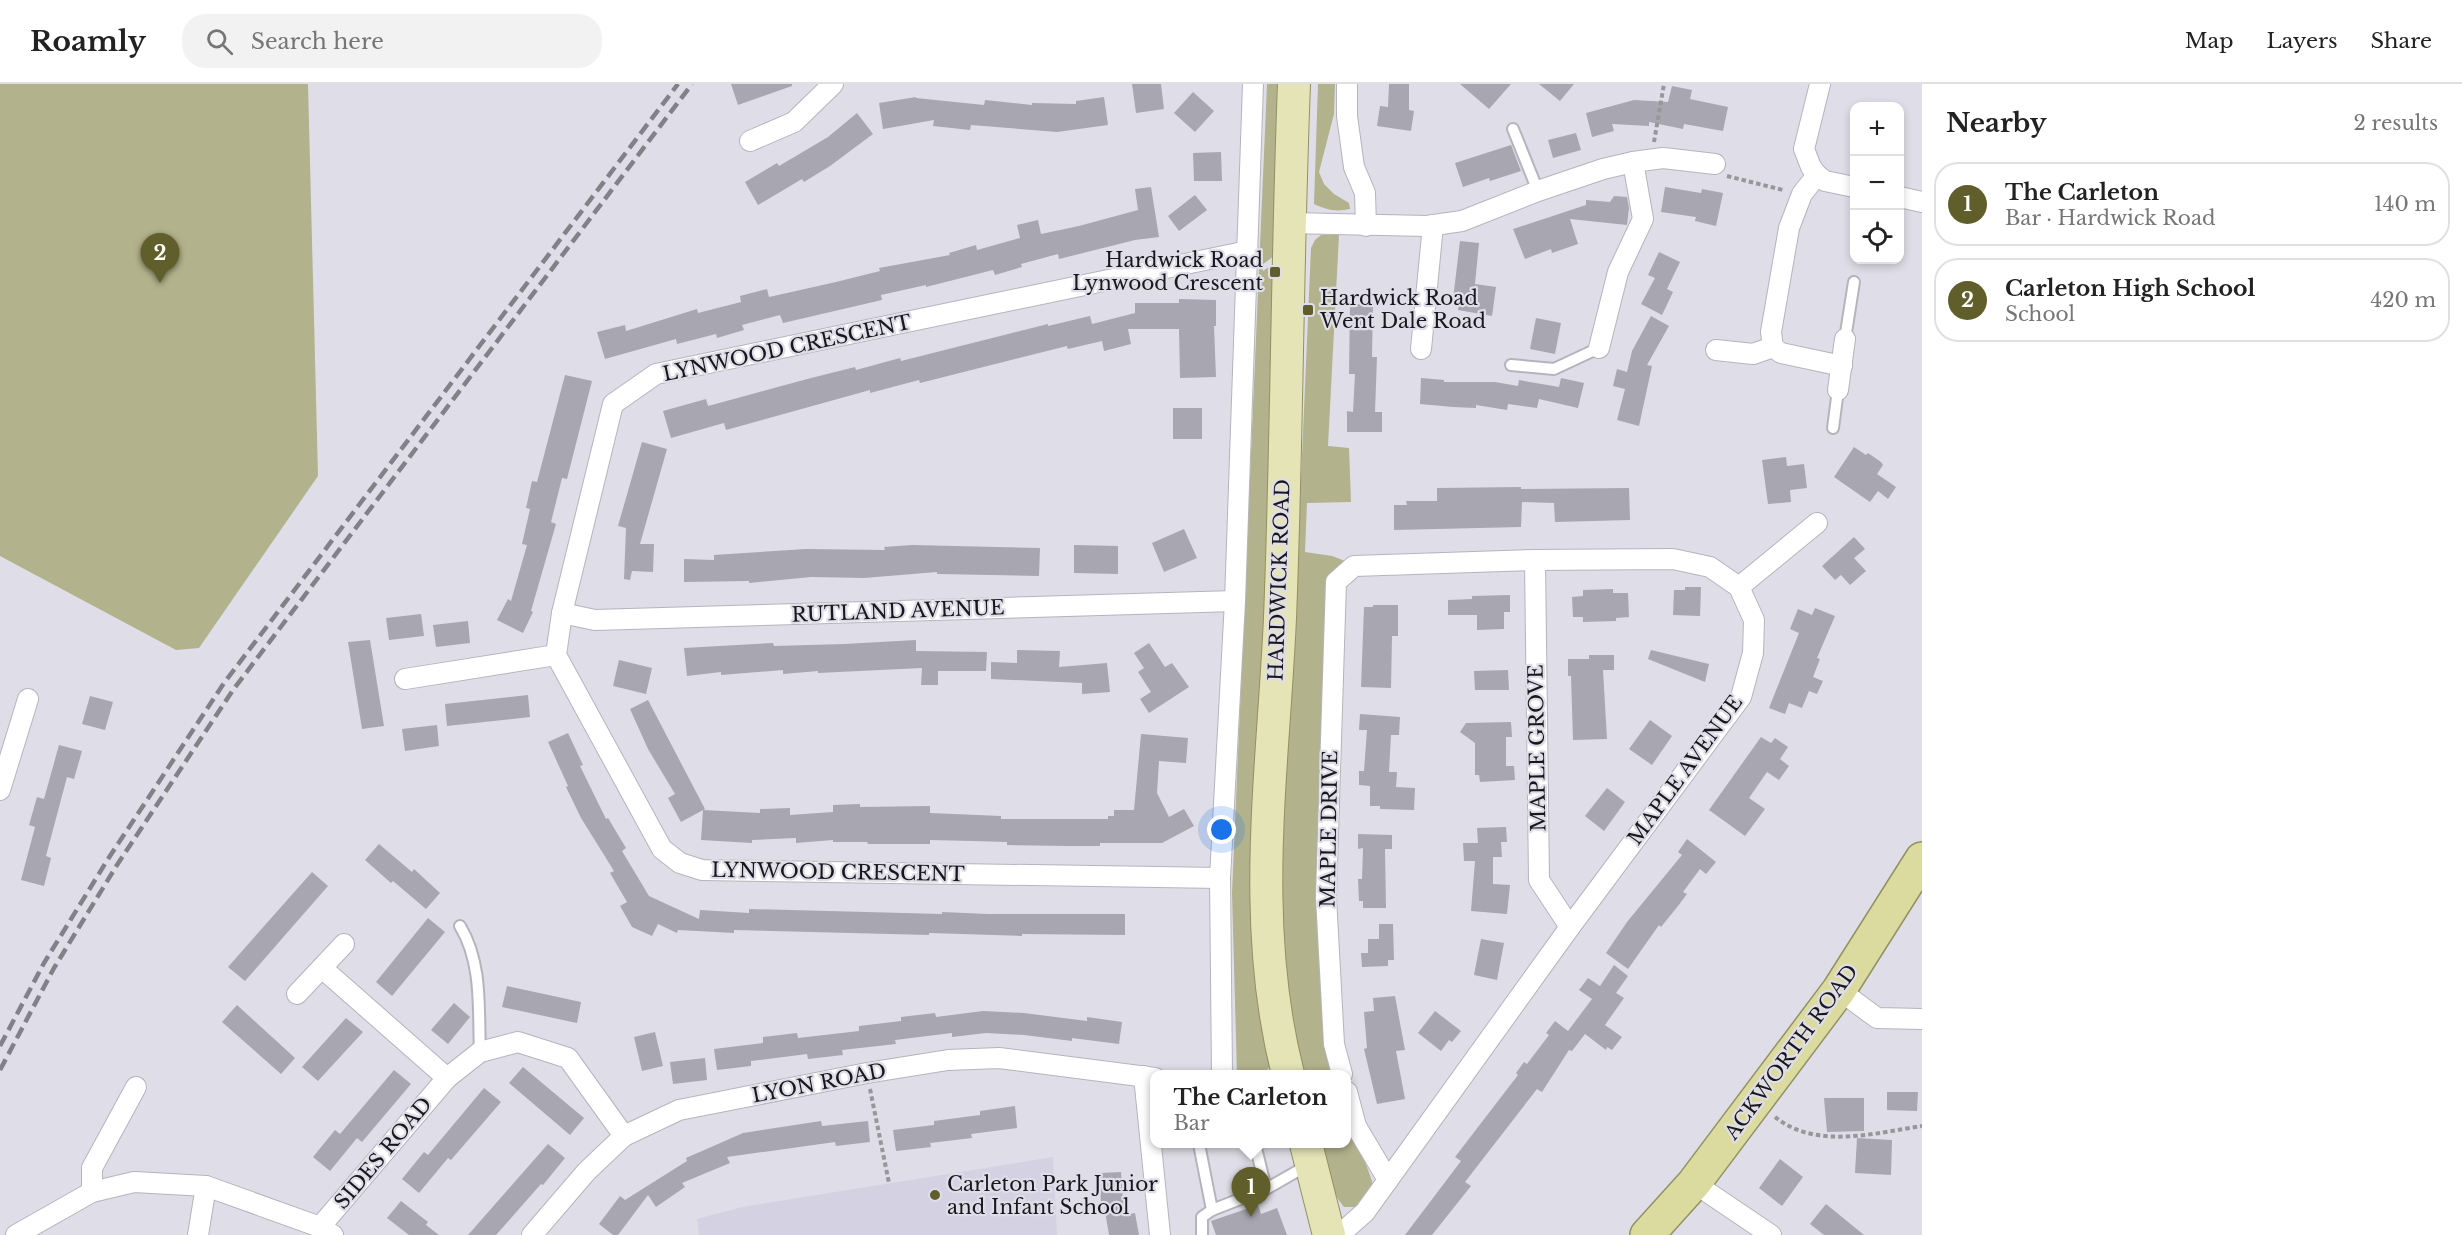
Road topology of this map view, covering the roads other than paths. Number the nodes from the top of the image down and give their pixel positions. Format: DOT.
graph roads {
  1 [pos="833,84"];
  2 [pos="1252,84"];
  3 [pos="1294,84"];
  4 [pos="1347,84"];
  5 [pos="1820,84"];
  6 [pos="1513,129"];
  7 [pos="750,141"];
  8 [pos="1642,160"];
  9 [pos="1715,164"];
  10 [pos="1817,175"];
  11 [pos="1850,186"];
  12 [pos="1538,191"];
  13 [pos="1904,198"];
  14 [pos="1922,202"];
  15 [pos="1288,224"];
  16 [pos="1433,225"];
  17 [pos="1366,226"];
  18 [pos="1248,251"];
  19 [pos="1854,282"];
  20 [pos="1845,339"];
  21 [pos="1773,347"];
  22 [pos="1599,348"];
  23 [pos="1421,349"];
  24 [pos="1716,350"];
  25 [pos="1512,365"];
  26 [pos="1842,366"];
  27 [pos="1838,390"];
  28 [pos="1833,428"];
  29 [pos="1817,524"];
  30 [pos="1535,560"];
  31 [pos="1739,586"];
  32 [pos="1235,601"];
  33 [pos="562,613"];
  34 [pos="556,655"];
  35 [pos="405,679"];
  36 [pos="28,699"];
  37 [pos="0,790"];
  38 [pos="1922,858"];
  39 [pos="1220,878"];
  40 [pos="460,926"];
  41 [pos="1570,927"];
  42 [pos="344,944"];
  43 [pos="322,968"];
  44 [pos="1839,990"];
  45 [pos="297,994"];
  46 [pos="1922,1019"];
  47 [pos="480,1052"];
  48 [pos="1222,1070"];
  49 [pos="1287,1070"];
  50 [pos="1341,1070"];
  51 [pos="1150,1077"];
  52 [pos="447,1078"];
  53 [pos="136,1087"];
  54 [pos="1351,1107"];
  55 [pos="624,1136"];
  56 [pos="1154,1148"];
  57 [pos="1200,1148"];
  58 [pos="1256,1148"];
  59 [pos="1308,1154"];
  60 [pos="1388,1180"];
  61 [pos="1694,1183"];
  62 [pos="206,1186"];
  63 [pos="1266,1189"];
  64 [pos="92,1192"];
  65 [pos="1212,1210"];
  66 [pos="326,1231"];
  67 [pos="16,1235"];
  68 [pos="198,1235"];
  69 [pos="532,1235"];
  70 [pos="1160,1235"];
  71 [pos="1202,1235"];
  72 [pos="1331,1235"];
  73 [pos="1647,1235"];
  74 [pos="1771,1235"];
  1 -- 7 [label="street"];
  2 -- 18 [label="street"];
  3 -- 15 [label="main road, HARDWICK ROAD"];
  4 -- 17 [label="street"];
  5 -- 10 [label="street"];
  6 -- 12 [label="lane"];
  8 -- 9 [label="street"];
  8 -- 12 [label="street"];
  8 -- 22 [label="street"];
  10 -- 11 [label="street"];
  10 -- 21 [label="street"];
  12 -- 16 [label="street"];
  13 -- 14 [label="street"];
  15 -- 17 [label="street"];
  15 -- 49 [label="main road, HARDWICK ROAD"];
  16 -- 17 [label="street"];
  16 -- 23 [label="street"];
  18 -- 32 [label="street"];
  18 -- 33 [label="street, LYNWOOD CRESCENT"];
  19 -- 20 [label="lane"];
  20 -- 26 [label="street"];
  21 -- 24 [label="street"];
  21 -- 26 [label="street"];
  22 -- 25 [label="lane"];
  26 -- 27 [label="street"];
  27 -- 28 [label="lane"];
  29 -- 31 [label="street"];
  30 -- 31 [label="street"];
  30 -- 41 [label="street, MAPLE GROVE"];
  30 -- 50 [label="street, MAPLE DRIVE"];
  31 -- 41 [label="street, MAPLE AVENUE"];
  32 -- 33 [label="street, RUTLAND AVENUE"];
  32 -- 39 [label="street"];
  33 -- 34 [label="street, LYNWOOD CRESCENT"];
  34 -- 35 [label="street"];
  34 -- 39 [label="street, LYNWOOD CRESCENT"];
  36 -- 37 [label="street"];
  38 -- 44 [label="highway, ACKWORTH ROAD"];
  39 -- 48 [label="street"];
  40 -- 47 [label="lane"];
  41 -- 60 [label="street, MAPLE AVENUE"];
  42 -- 43 [label="street"];
  43 -- 45 [label="street"];
  43 -- 52 [label="street, SIDES ROAD"];
  44 -- 46 [label="street"];
  44 -- 61 [label="highway, ACKWORTH ROAD"];
  47 -- 52 [label="street, SIDES ROAD"];
  47 -- 55 [label="street, SIDES ROAD"];
  51 -- 55 [label="street, LYON ROAD"];
  52 -- 66 [label="street, SIDES ROAD"];
  53 -- 64 [label="street"];
  54 -- 60 [label="street"];
  55 -- 69 [label="street, LYON ROAD"];
  56 -- 70 [label="street"];
  57 -- 65 [label="lane"];
  58 -- 63 [label="lane"];
  59 -- 63 [label="lane"];
  59 -- 72 [label="main road"];
  60 -- 72 [label="street, MAPLE AVENUE"];
  61 -- 73 [label="highway, ACKWORTH ROAD"];
  61 -- 74 [label="street"];
  62 -- 64 [label="street"];
  62 -- 66 [label="street"];
  62 -- 68 [label="street"];
  63 -- 65 [label="lane"];
  64 -- 67 [label="street"];
  65 -- 71 [label="lane"];
}
